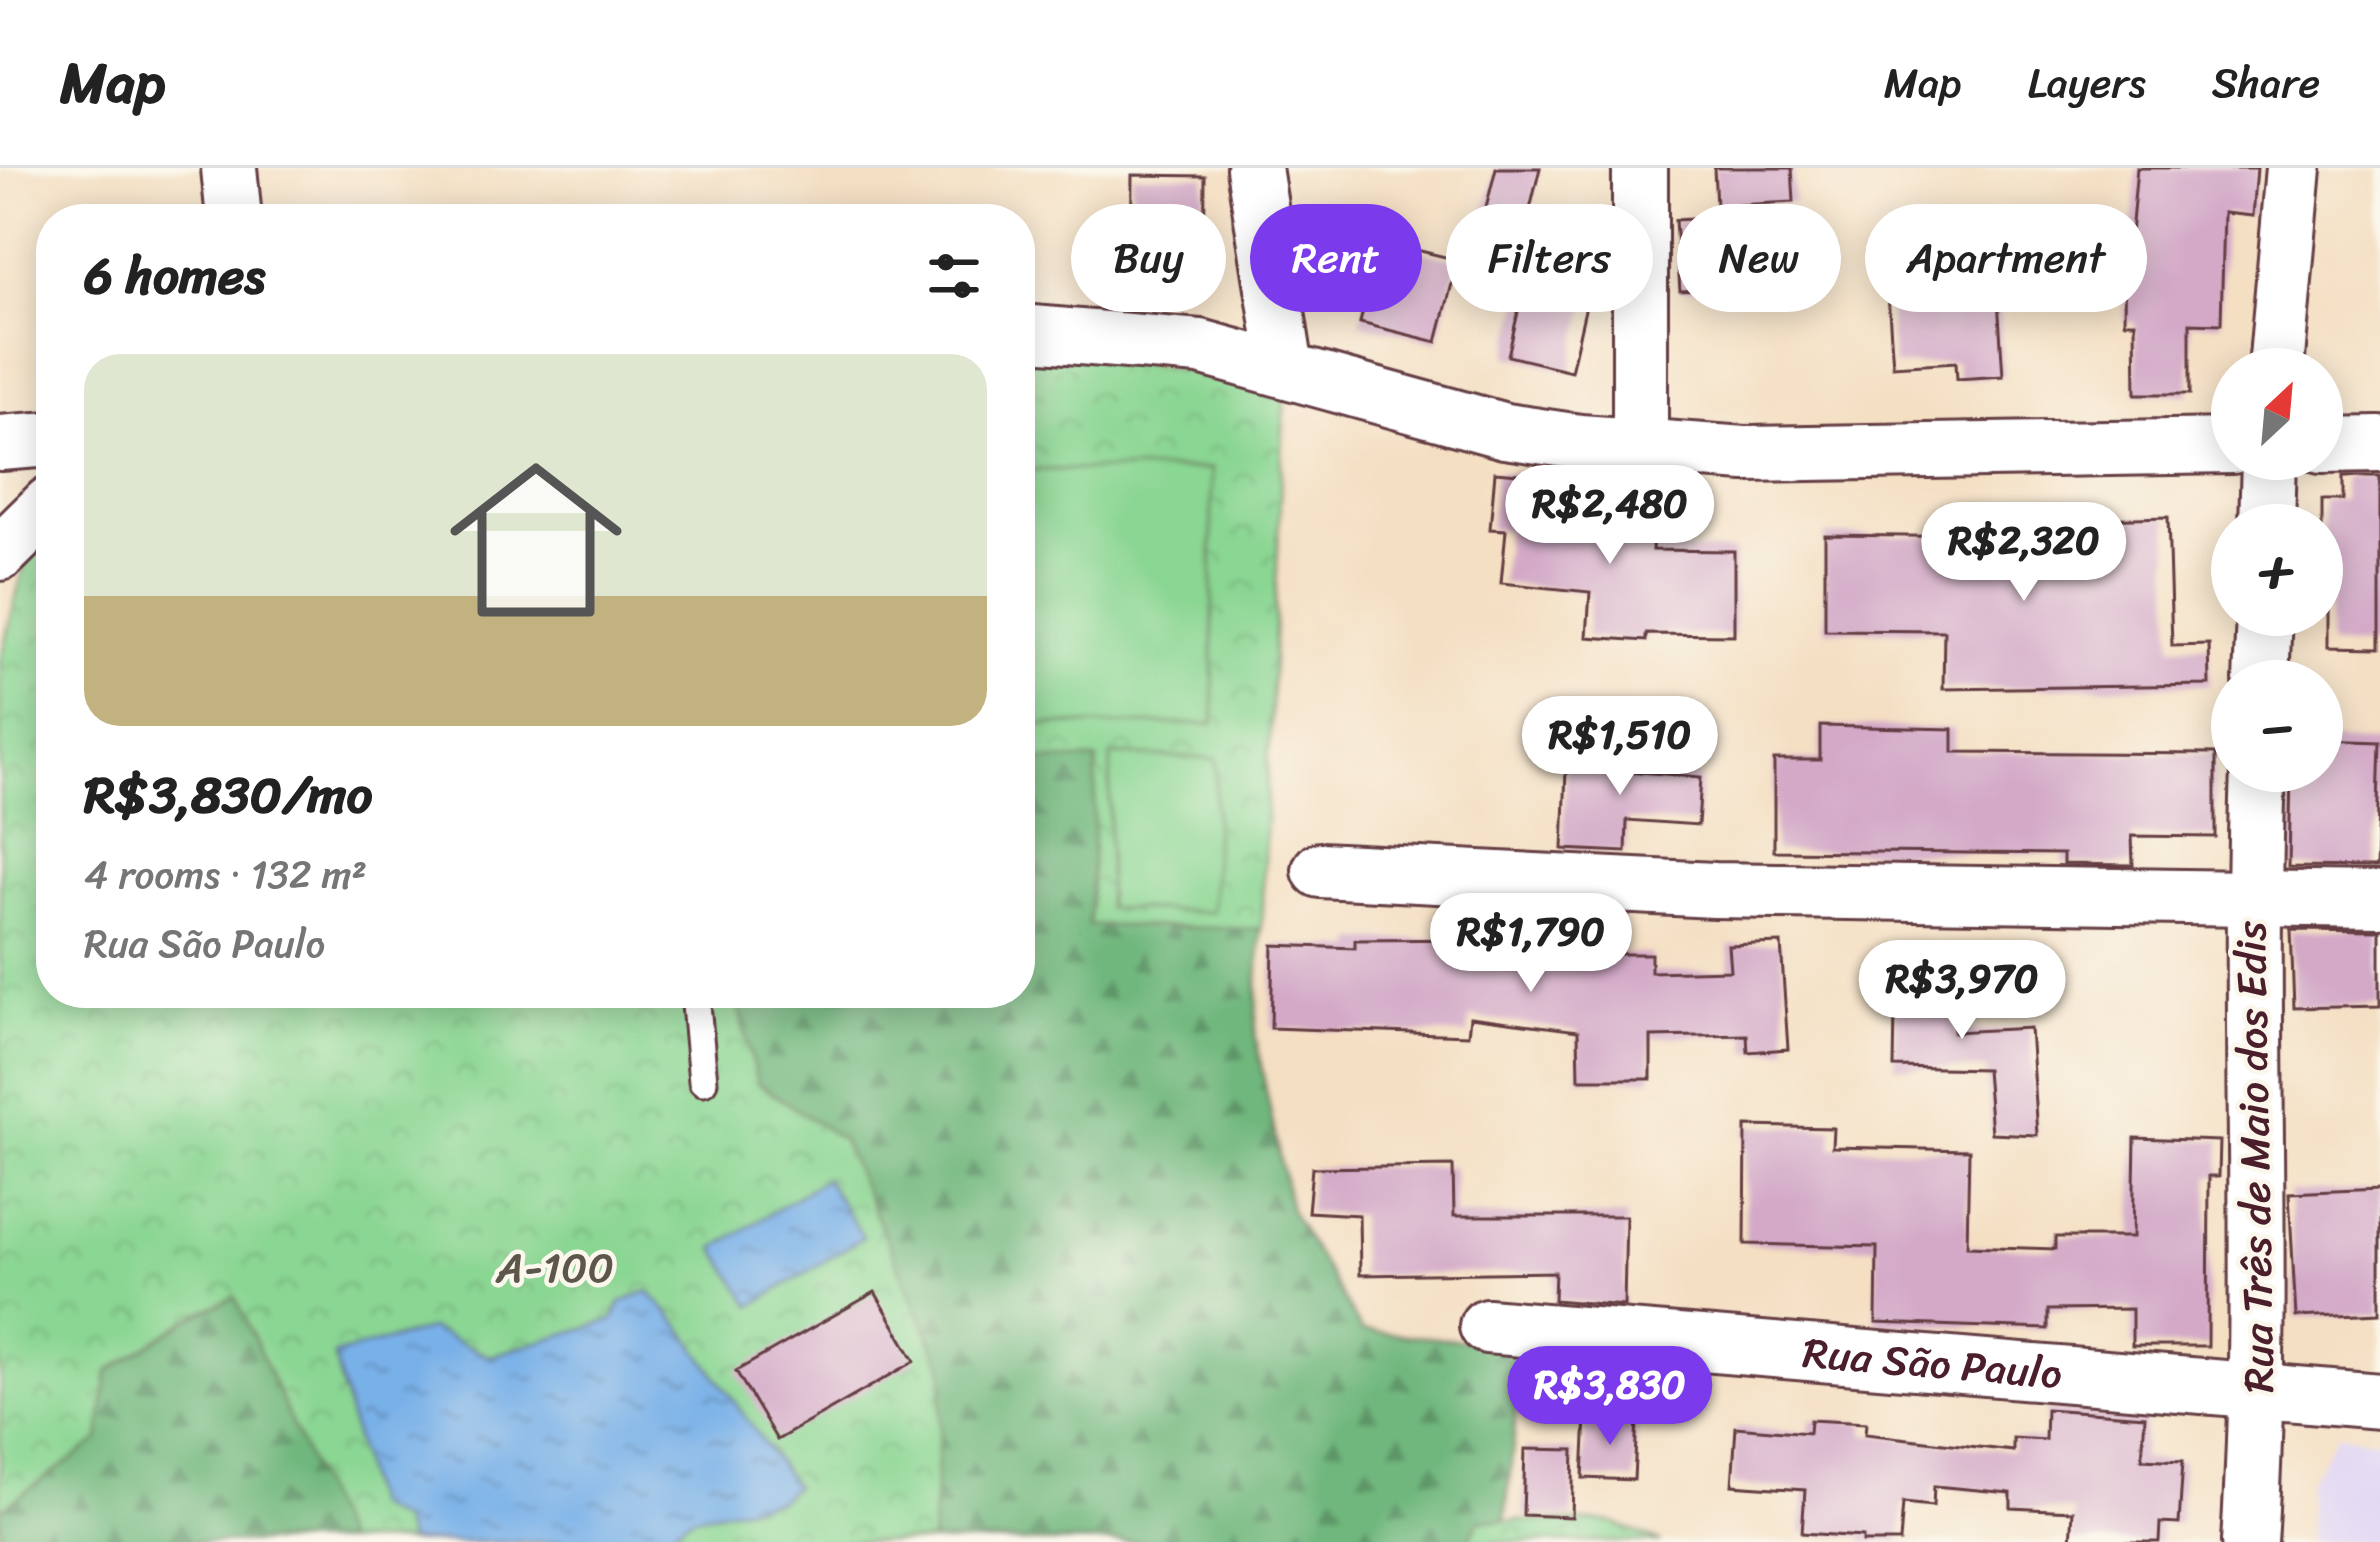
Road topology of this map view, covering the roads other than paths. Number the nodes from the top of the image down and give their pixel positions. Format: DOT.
graph roads {
  1 [pos="229,168"];
  2 [pos="1254,168"];
  3 [pos="1640,168"];
  4 [pos="2294,168"];
  5 [pos="233,204"];
  6 [pos="1035,333"];
  7 [pos="2278,348"];
  8 [pos="1286,369"];
  9 [pos="36,440"];
  10 [pos="0,443"];
  11 [pos="2380,444"];
  12 [pos="2343,445"];
  13 [pos="2211,446"];
  14 [pos="1640,447"];
  15 [pos="36,518"];
  16 [pos="0,553"];
  17 [pos="2257,792"];
  18 [pos="1320,870"];
  19 [pos="2253,898"];
  20 [pos="2380,900"];
  21 [pos="696,1008"];
  22 [pos="703,1081"];
  23 [pos="1487,1326"];
  24 [pos="2259,1391"];
  25 [pos="2380,1401"];
  26 [pos="2249,1542"];
  1 -- 5 [label="street"];
  2 -- 8 [label="street"];
  3 -- 14 [label="street"];
  4 -- 7 [label="street"];
  6 -- 8 [label="street"];
  8 -- 14 [label="street"];
  9 -- 10 [label="street"];
  11 -- 12 [label="street"];
  13 -- 14 [label="street"];
  15 -- 16 [label="street"];
  17 -- 19 [label="street, Rua Três de Maio dos Edis"];
  18 -- 19 [label="street"];
  19 -- 20 [label="street"];
  19 -- 24 [label="street, Rua Três de Maio dos Edis"];
  21 -- 22 [label="lane"];
  23 -- 24 [label="street, Rua São Paulo"];
  24 -- 25 [label="street, Rua São Paulo"];
  24 -- 26 [label="street, Rua Três de Maio dos Edis"];
}
